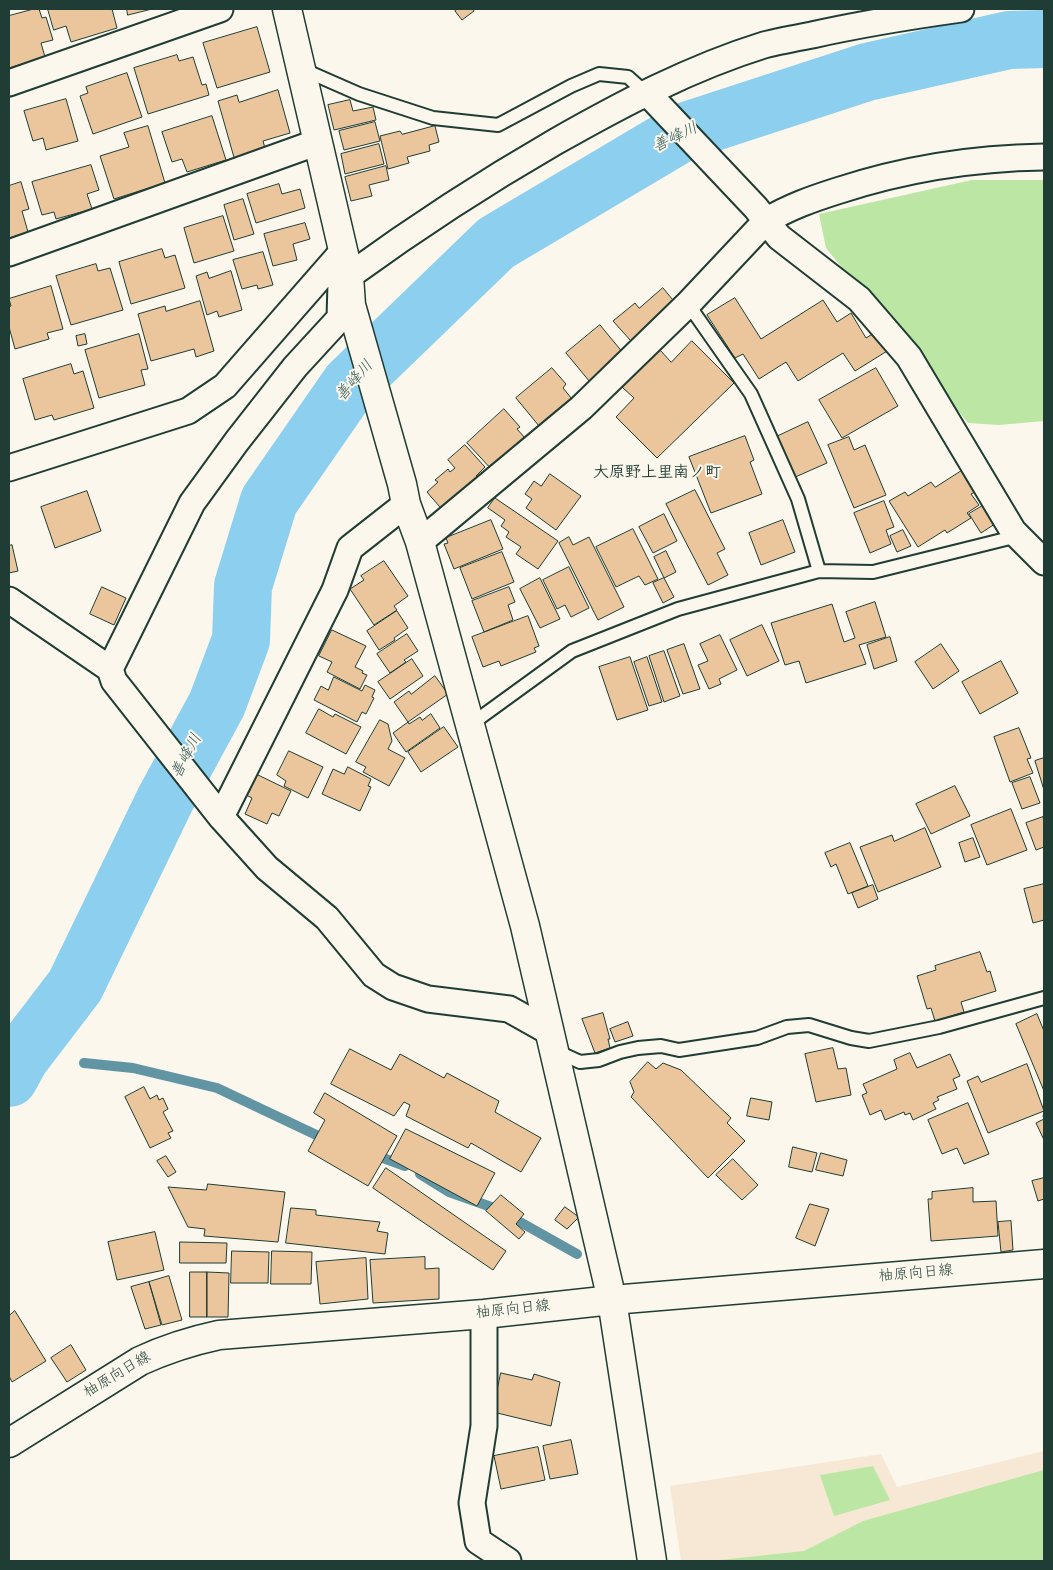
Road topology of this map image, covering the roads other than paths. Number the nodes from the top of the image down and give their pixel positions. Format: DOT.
graph roads {
  1 [pos="220,9"];
  2 [pos="287,9"];
  3 [pos="961,9"];
  4 [pos="301,69"];
  5 [pos="9,83"];
  6 [pos="650,96"];
  7 [pos="318,142"];
  8 [pos="1044,157"];
  9 [pos="761,215"];
  10 [pos="9,253"];
  11 [pos="346,263"];
  12 [pos="688,304"];
  13 [pos="9,468"];
  14 [pos="404,494"];
  15 [pos="1018,536"];
  16 [pos="420,542"];
  17 [pos="1044,562"];
  18 [pos="819,570"];
  19 [pos="9,600"];
  20 [pos="112,675"];
  21 [pos="470,725"];
  22 [pos="221,817"];
  23 [pos="1044,998"];
  24 [pos="552,1041"];
  25 [pos="1044,1264"];
  26 [pos="612,1300"];
  27 [pos="484,1314"];
  28 [pos="9,1443"];
  29 [pos="508,1561"];
  30 [pos="652,1561"];
  1 -- 5 [label="street"];
  2 -- 4 [label="street"];
  3 -- 6 [label="street"];
  4 -- 6 [label="lane"];
  4 -- 7 [label="street"];
  6 -- 9 [label="street"];
  6 -- 11 [label="street"];
  7 -- 10 [label="street"];
  7 -- 11 [label="street"];
  8 -- 9 [label="street"];
  9 -- 12 [label="street"];
  9 -- 15 [label="street"];
  11 -- 13 [label="street"];
  11 -- 14 [label="street"];
  11 -- 20 [label="street"];
  12 -- 16 [label="street"];
  12 -- 18 [label="lane"];
  14 -- 16 [label="street"];
  14 -- 22 [label="street"];
  15 -- 17 [label="street"];
  15 -- 18 [label="lane"];
  16 -- 21 [label="street"];
  18 -- 21 [label="lane"];
  19 -- 20 [label="street"];
  20 -- 22 [label="street"];
  21 -- 24 [label="street"];
  22 -- 24 [label="street"];
  23 -- 24 [label="lane"];
  24 -- 26 [label="street"];
  25 -- 26 [label="street, 柚原向日線"];
  26 -- 27 [label="street, 柚原向日線"];
  26 -- 30 [label="street"];
  27 -- 28 [label="street, 柚原向日線"];
  27 -- 29 [label="street"];
}
